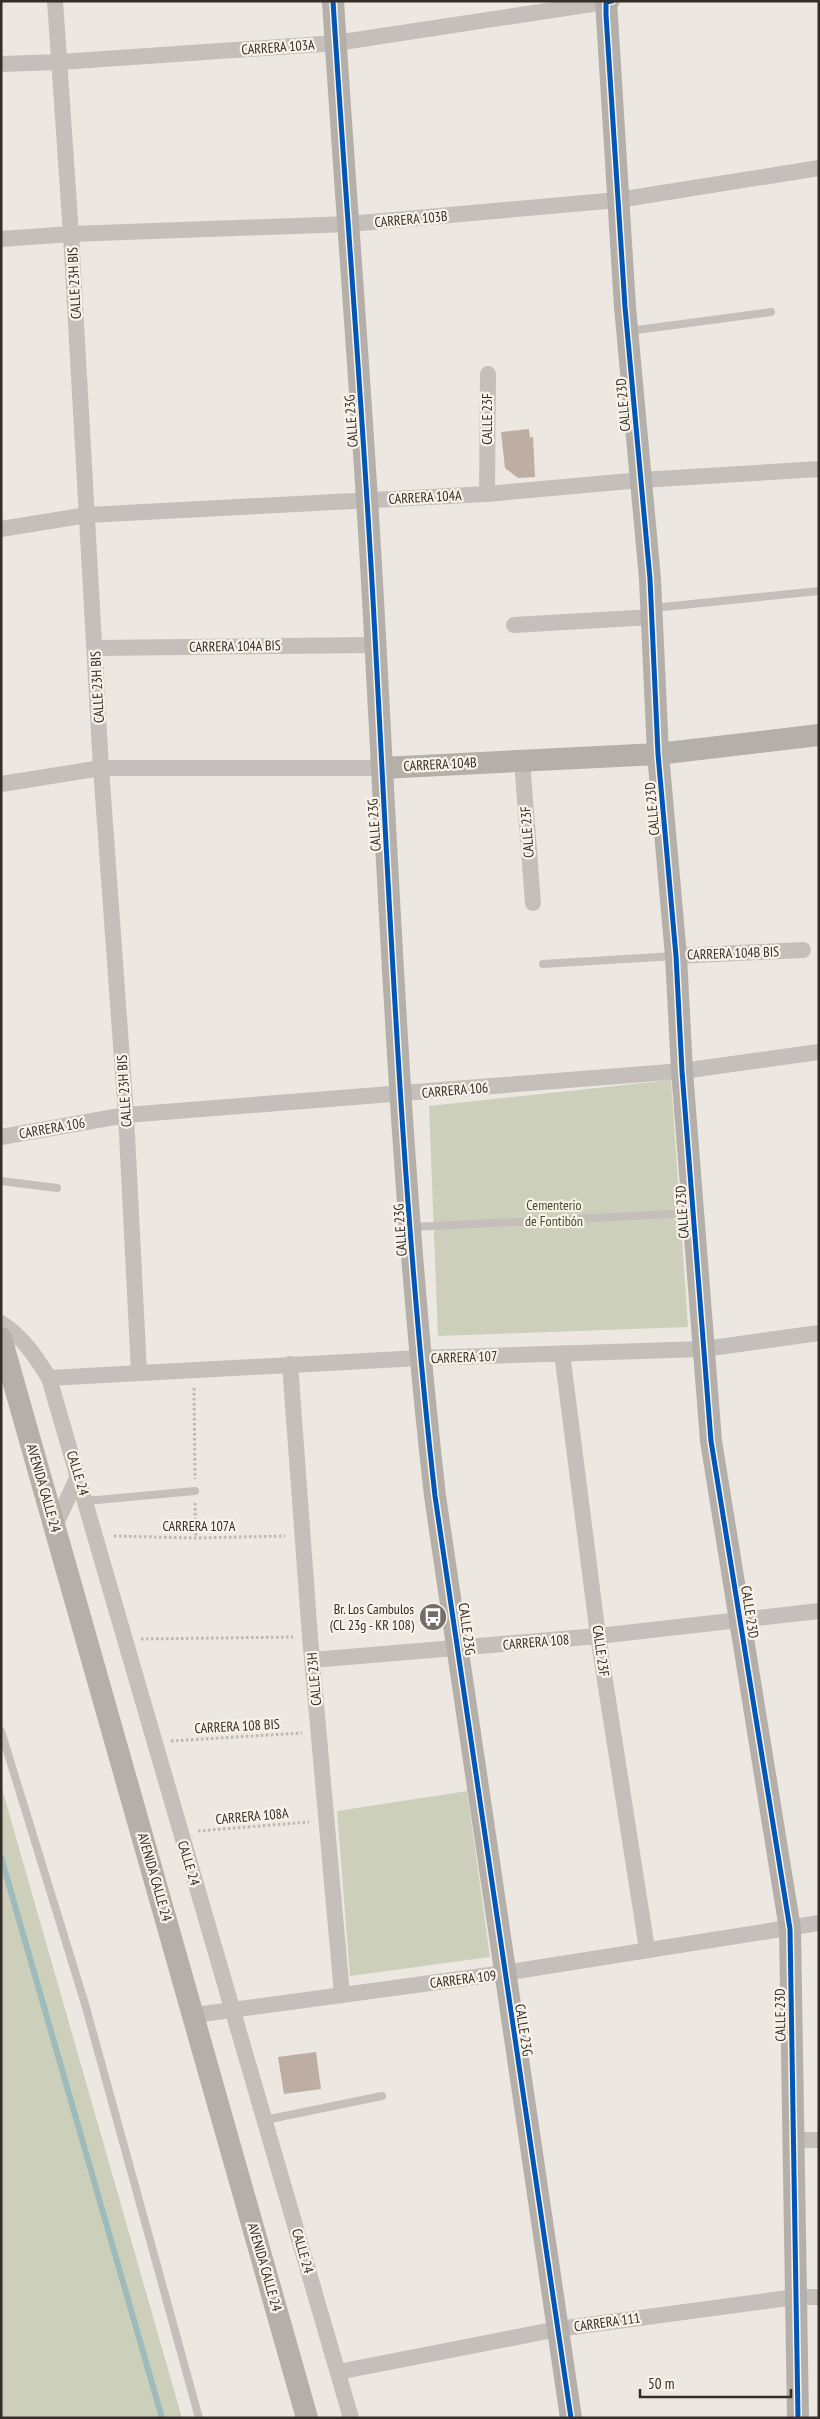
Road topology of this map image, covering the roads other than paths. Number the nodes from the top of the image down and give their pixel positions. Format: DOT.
graph roads {
  1 [pos="55,1"];
  2 [pos="333,1"];
  3 [pos="608,2"];
  4 [pos="336,44"];
  5 [pos="60,62"];
  6 [pos="1,64"];
  7 [pos="819,168"];
  8 [pos="618,200"];
  9 [pos="349,224"];
  10 [pos="72,234"];
  11 [pos="1,239"];
  12 [pos="771,312"];
  13 [pos="627,332"];
  14 [pos="488,374"];
  15 [pos="819,469"];
  16 [pos="641,480"];
  17 [pos="487,494"];
  18 [pos="367,499"];
  19 [pos="87,516"];
  20 [pos="1,529"];
  21 [pos="819,591"];
  22 [pos="652,613"];
  23 [pos="514,625"];
  24 [pos="375,645"];
  25 [pos="95,648"];
  26 [pos="819,735"];
  27 [pos="658,754"];
  28 [pos="522,760"];
  29 [pos="102,768"];
  30 [pos="382,768"];
  31 [pos="1,784"];
  32 [pos="533,903"];
  33 [pos="803,950"];
  34 [pos="676,956"];
  35 [pos="543,964"];
  36 [pos="819,1052"];
  37 [pos="682,1071"];
  38 [pos="402,1094"];
  39 [pos="126,1116"];
  40 [pos="1,1137"];
  41 [pos="1,1181"];
  42 [pos="57,1188"];
  43 [pos="693,1213"];
  44 [pos="411,1227"];
  45 [pos="1,1323"];
  46 [pos="819,1333"];
  47 [pos="1,1338"];
  48 [pos="704,1349"];
  49 [pos="562,1353"];
  50 [pos="420,1358"];
  51 [pos="290,1364"];
  52 [pos="139,1372"];
  53 [pos="49,1378"];
  54 [pos="78,1476"];
  55 [pos="195,1491"];
  56 [pos="86,1501"];
  57 [pos="55,1526"];
  58 [pos="819,1611"];
  59 [pos="740,1621"];
  60 [pos="598,1636"];
  61 [pos="458,1649"];
  62 [pos="312,1660"];
  63 [pos="1,1731"];
  64 [pos="819,1923"];
  65 [pos="790,1929"];
  66 [pos="647,1949"];
  67 [pos="504,1973"];
  68 [pos="342,1994"];
  69 [pos="232,2010"];
  70 [pos="195,2015"];
  71 [pos="382,2096"];
  72 [pos="265,2120"];
  73 [pos="794,2140"];
  74 [pos="819,2140"];
  75 [pos="819,2296"];
  76 [pos="796,2297"];
  77 [pos="558,2329"];
  78 [pos="338,2372"];
  79 [pos="199,2418"];
  80 [pos="307,2418"];
  81 [pos="351,2418"];
  82 [pos="571,2418"];
  83 [pos="798,2418"];
  1 -- 5 [label="street, CALLE 23H BIS"];
  2 -- 4 [label="street, CALLE 23G"];
  3 -- 4 [label="street, CARRERA 103A"];
  3 -- 8 [label="street, CALLE 23D"];
  4 -- 5 [label="street, CARRERA 103A"];
  4 -- 9 [label="street, CALLE 23G"];
  5 -- 6 [label="street, CARRERA 103A"];
  5 -- 10 [label="street, CALLE 23H BIS"];
  7 -- 8 [label="street, CARRERA 103B"];
  8 -- 9 [label="street, CARRERA 103B"];
  8 -- 13 [label="street, CALLE 23D"];
  9 -- 10 [label="street, CARRERA 103B"];
  9 -- 18 [label="street, CALLE 23G"];
  10 -- 11 [label="street, CARRERA 103B"];
  10 -- 19 [label="street, CALLE 23H BIS"];
  12 -- 13 [label="lane"];
  13 -- 16 [label="street, CALLE 23D"];
  14 -- 17 [label="street, CALLE 23F"];
  15 -- 16 [label="street, CARRERA 104A"];
  16 -- 17 [label="street, CARRERA 104A"];
  16 -- 22 [label="street, CALLE 23D"];
  17 -- 18 [label="street, CARRERA 104A"];
  18 -- 19 [label="street, CARRERA 104A"];
  18 -- 24 [label="street, CALLE 23G"];
  19 -- 20 [label="street, CARRERA 104A"];
  19 -- 25 [label="street, CALLE 23H BIS"];
  21 -- 22 [label="lane"];
  22 -- 23 [label="street"];
  22 -- 27 [label="street, CALLE 23D"];
  24 -- 25 [label="street, CARRERA 104A BIS"];
  24 -- 30 [label="street, CALLE 23G"];
  25 -- 29 [label="street, CALLE 23H BIS"];
  26 -- 27 [label="street, CARRERA 104B"];
  27 -- 28 [label="street, CARRERA 104B"];
  27 -- 34 [label="street, CALLE 23D"];
  28 -- 30 [label="street, CARRERA 104B"];
  28 -- 32 [label="street, CALLE 23F"];
  29 -- 30 [label="street, CARRERA 104B"];
  29 -- 31 [label="street, CARRERA 104B"];
  29 -- 39 [label="street, CALLE 23H BIS"];
  30 -- 38 [label="street, CALLE 23G"];
  33 -- 34 [label="street, CARRERA 104B BIS"];
  34 -- 35 [label="lane, CARRERA 104B BIS"];
  34 -- 37 [label="street, CALLE 23D"];
  36 -- 37 [label="street, CARRERA 106"];
  37 -- 38 [label="street, CARRERA 106"];
  37 -- 43 [label="street, CALLE 23D"];
  38 -- 39 [label="street, CARRERA 106"];
  38 -- 44 [label="street, CALLE 23G"];
  39 -- 40 [label="street, CARRERA 106"];
  39 -- 52 [label="street, CALLE 23H BIS"];
  41 -- 42 [label="lane"];
  43 -- 44 [label="lane"];
  43 -- 48 [label="street, CALLE 23D"];
  44 -- 50 [label="street, CALLE 23G"];
  45 -- 53 [label="street, CALLE 24"];
  46 -- 48 [label="street, CARRERA 107"];
  47 -- 57 [label="street, AVENIDA CALLE 24"];
  48 -- 49 [label="street, CARRERA 107"];
  48 -- 59 [label="street, CALLE 23D"];
  49 -- 50 [label="street, CARRERA 107"];
  49 -- 60 [label="street, CALLE 23F"];
  50 -- 51 [label="street, CARRERA 107"];
  50 -- 61 [label="street, CALLE 23G"];
  51 -- 52 [label="street, CARRERA 107"];
  51 -- 62 [label="street, CALLE 23H"];
  52 -- 53 [label="street, CARRERA 107"];
  53 -- 54 [label="street, CALLE 24"];
  54 -- 56 [label="street, CALLE 24"];
  54 -- 57 [label="street"];
  55 -- 56 [label="lane"];
  56 -- 69 [label="street, CALLE 24"];
  57 -- 70 [label="street, AVENIDA CALLE 24"];
  58 -- 59 [label="street, CARRERA 108"];
  59 -- 60 [label="street, CARRERA 108"];
  59 -- 65 [label="street, CALLE 23D"];
  60 -- 61 [label="street, CARRERA 108"];
  60 -- 66 [label="street, CALLE 23F"];
  61 -- 62 [label="street, CARRERA 108"];
  61 -- 67 [label="street, CALLE 23G"];
  62 -- 68 [label="street, CALLE 23H"];
  63 -- 79 [label="lane"];
  64 -- 65 [label="street, CARRERA 109"];
  65 -- 66 [label="street, CARRERA 109"];
  65 -- 73 [label="street, CALLE 23D"];
  66 -- 67 [label="street, CARRERA 109"];
  67 -- 68 [label="street, CARRERA 109"];
  67 -- 77 [label="street, CALLE 23G"];
  68 -- 69 [label="street, CARRERA 109"];
  69 -- 70 [label="street, CARRERA 109"];
  69 -- 72 [label="street, CALLE 24"];
  70 -- 80 [label="street, AVENIDA CALLE 24"];
  71 -- 72 [label="lane"];
  72 -- 78 [label="street, CALLE 24"];
  73 -- 74 [label="street"];
  73 -- 76 [label="street, CALLE 23D"];
  75 -- 76 [label="street, CARRERA 111"];
  76 -- 77 [label="street, CARRERA 111"];
  76 -- 83 [label="street, CALLE 23D"];
  77 -- 78 [label="street, CARRERA 111"];
  77 -- 82 [label="street, CALLE 23G"];
  78 -- 81 [label="street, CALLE 24"];
}
